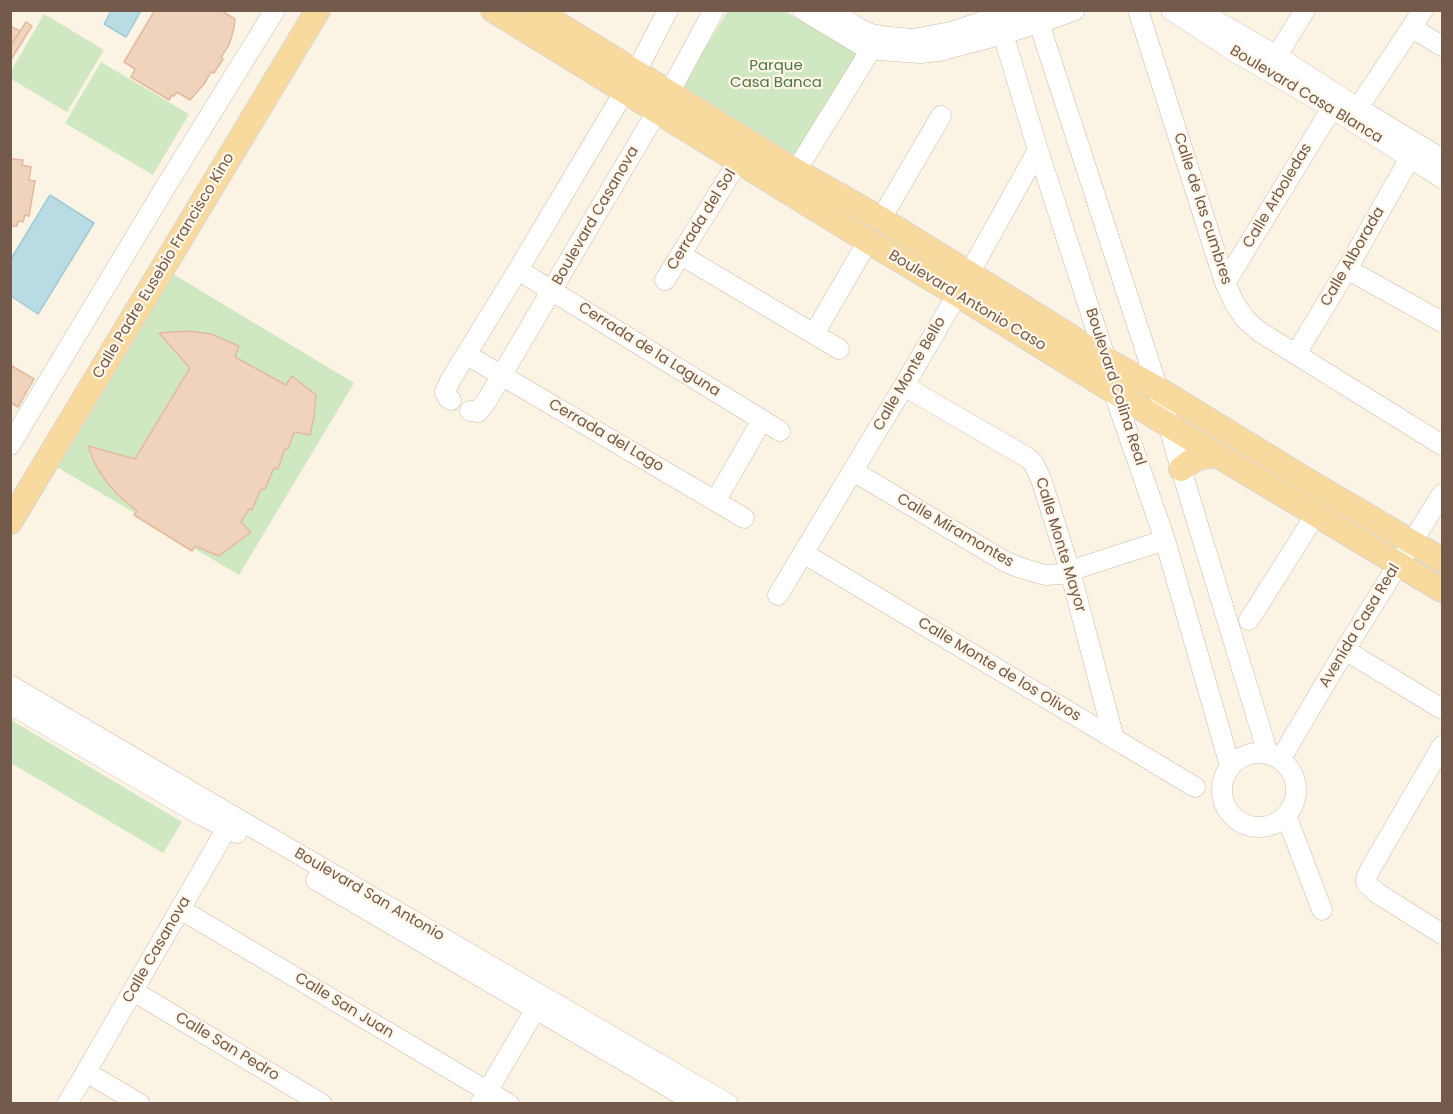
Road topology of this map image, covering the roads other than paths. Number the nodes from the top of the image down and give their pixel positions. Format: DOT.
graph roads {
  1 [pos="275,10"];
  2 [pos="318,10"];
  3 [pos="493,10"];
  4 [pos="668,10"];
  5 [pos="714,10"];
  6 [pos="803,10"];
  7 [pos="830,10"];
  8 [pos="1023,10"];
  9 [pos="1075,10"];
  10 [pos="1138,10"];
  11 [pos="1171,10"];
  12 [pos="1197,10"];
  13 [pos="1305,10"];
  14 [pos="1422,10"];
  15 [pos="1036,17"];
  16 [pos="997,21"];
  17 [pos="544,25"];
  18 [pos="1412,28"];
  19 [pos="1443,46"];
  20 [pos="872,48"];
  21 [pos="1272,63"];
  22 [pos="630,81"];
  23 [pos="663,102"];
  24 [pos="1332,108"];
  25 [pos="1358,108"];
  26 [pos="941,116"];
  27 [pos="1038,150"];
  28 [pos="1410,158"];
  29 [pos="1443,159"];
  30 [pos="739,160"];
  31 [pos="796,171"];
  32 [pos="1443,178"];
  33 [pos="881,219"];
  34 [pos="868,242"];
  35 [pos="681,255"];
  36 [pos="1347,269"];
  37 [pos="518,270"];
  38 [pos="665,280"];
  39 [pos="1225,283"];
  40 [pos="963,284"];
  41 [pos="552,291"];
  42 [pos="1439,313"];
  43 [pos="814,334"];
  44 [pos="839,349"];
  45 [pos="1296,354"];
  46 [pos="467,355"];
  47 [pos="1106,360"];
  48 [pos="502,376"];
  49 [pos="904,386"];
  50 [pos="1158,389"];
  51 [pos="1113,390"];
  52 [pos="451,400"];
  53 [pos="470,411"];
  54 [pos="762,420"];
  55 [pos="1168,425"];
  56 [pos="780,431"];
  57 [pos="10,445"];
  58 [pos="1443,445"];
  59 [pos="1217,455"];
  60 [pos="1181,470"];
  61 [pos="853,471"];
  62 [pos="1443,494"];
  63 [pos="716,500"];
  64 [pos="1316,514"];
  65 [pos="744,518"];
  66 [pos="10,522"];
  67 [pos="1165,540"];
  68 [pos="1412,541"];
  69 [pos="803,553"];
  70 [pos="1443,560"];
  71 [pos="1398,564"];
  72 [pos="1070,571"];
  73 [pos="1443,590"];
  74 [pos="778,595"];
  75 [pos="1249,620"];
  76 [pos="1345,650"];
  77 [pos="10,685"];
  78 [pos="10,704"];
  79 [pos="1443,709"];
  80 [pos="1114,739"];
  81 [pos="1443,746"];
  82 [pos="1274,757"];
  83 [pos="1230,766"];
  84 [pos="1195,786"];
  85 [pos="184,803"];
  86 [pos="1286,815"];
  87 [pos="230,822"];
  88 [pos="180,909"];
  89 [pos="1322,910"];
  90 [pos="1443,934"];
  91 [pos="133,991"];
  92 [pos="535,1010"];
  93 [pos="86,1072"];
  94 [pos="484,1097"];
  95 [pos="67,1104"];
  96 [pos="140,1104"];
  97 [pos="322,1104"];
  98 [pos="509,1104"];
  99 [pos="697,1104"];
  100 [pos="728,1104"];
  1 -- 57 [label="street"];
  2 -- 66 [label="main road, Calle Padre Eusebio Francisco Kino"];
  3 -- 17 [label="main road, Boulevard Antonio Caso"];
  4 -- 22 [label="street"];
  5 -- 23 [label="street, Boulevard Casanova"];
  6 -- 20 [label="street"];
  7 -- 16 [label="street"];
  8 -- 16 [label="street"];
  9 -- 15 [label="street"];
  10 -- 39 [label="street, Calle de las cumbres"];
  11 -- 21 [label="street, Boulevard Casa Blanca"];
  12 -- 21 [label="street, Boulevard Casa Blanca"];
  13 -- 21 [label="street"];
  14 -- 18 [label="street"];
  15 -- 16 [label="street"];
  15 -- 50 [label="street"];
  16 -- 20 [label="street"];
  16 -- 27 [label="street, Boulevard Colina Real"];
  17 -- 22 [label="main road, Boulevard Antonio Caso"];
  18 -- 19 [label="street"];
  18 -- 25 [label="street"];
  20 -- 31 [label="street"];
  21 -- 24 [label="street, Boulevard Casa Blanca"];
  21 -- 25 [label="street, Boulevard Casa Blanca"];
  22 -- 23 [label="main road, Boulevard Antonio Caso"];
  22 -- 37 [label="street"];
  23 -- 30 [label="main road, Boulevard Antonio Caso"];
  23 -- 31 [label="main road, Boulevard Antonio Caso"];
  23 -- 41 [label="street, Boulevard Casanova"];
  24 -- 28 [label="street, Boulevard Casa Blanca"];
  24 -- 39 [label="street, Calle Arboledas"];
  25 -- 29 [label="street, Boulevard Casa Blanca"];
  26 -- 33 [label="street"];
  27 -- 40 [label="street, Calle Monte Bello"];
  27 -- 47 [label="street, Boulevard Colina Real"];
  28 -- 32 [label="street, Boulevard Casa Blanca"];
  28 -- 36 [label="street, Calle Alborada"];
  30 -- 34 [label="main road, Boulevard Antonio Caso"];
  30 -- 35 [label="street, Cerrada del Sol"];
  31 -- 33 [label="main road, Boulevard Antonio Caso"];
  33 -- 40 [label="main road, Boulevard Antonio Caso"];
  34 -- 40 [label="main road, Boulevard Antonio Caso"];
  34 -- 43 [label="street"];
  35 -- 38 [label="street, Cerrada del Sol"];
  35 -- 43 [label="street"];
  36 -- 42 [label="street"];
  36 -- 45 [label="street, Calle Alborada"];
  37 -- 41 [label="street, Cerrada de la Laguna"];
  37 -- 46 [label="street"];
  39 -- 45 [label="street, Calle de las cumbres"];
  40 -- 47 [label="main road, Boulevard Antonio Caso"];
  40 -- 49 [label="street, Calle Monte Bello"];
  40 -- 51 [label="main road, Boulevard Antonio Caso"];
  41 -- 48 [label="street, Boulevard Casanova"];
  41 -- 54 [label="street, Cerrada de la Laguna"];
  43 -- 44 [label="street"];
  45 -- 58 [label="street, Calle de las cumbres"];
  46 -- 48 [label="street, Cerrada del Lago"];
  46 -- 52 [label="street"];
  47 -- 50 [label="main road, Boulevard Antonio Caso"];
  47 -- 51 [label="street, Boulevard Colina Real"];
  48 -- 53 [label="street, Boulevard Casanova"];
  48 -- 63 [label="street, Cerrada del Lago"];
  49 -- 61 [label="street, Calle Monte Bello"];
  49 -- 72 [label="street, Calle Monte Mayor"];
  50 -- 55 [label="street"];
  50 -- 68 [label="main road, Boulevard Antonio Caso"];
  51 -- 55 [label="main road, Boulevard Antonio Caso"];
  51 -- 67 [label="street, Boulevard Colina Real"];
  54 -- 56 [label="street, Cerrada de la Laguna"];
  54 -- 63 [label="street"];
  55 -- 59 [label="main road, Boulevard Antonio Caso"];
  55 -- 60 [label="street"];
  59 -- 60 [label="main road"];
  59 -- 64 [label="main road, Boulevard Antonio Caso"];
  60 -- 82 [label="street"];
  61 -- 69 [label="street, Calle Monte Bello"];
  61 -- 72 [label="street, Calle Miramontes"];
  62 -- 68 [label="street, Avenida Casa Real"];
  63 -- 65 [label="street, Cerrada del Lago"];
  64 -- 71 [label="main road, Boulevard Antonio Caso"];
  64 -- 75 [label="street"];
  67 -- 72 [label="street, Calle Miramontes"];
  67 -- 83 [label="street, Boulevard Colina Real"];
  68 -- 70 [label="main road, Boulevard Antonio Caso"];
  68 -- 71 [label="street, Avenida Casa Real"];
  69 -- 74 [label="street, Calle Monte Bello"];
  69 -- 80 [label="street, Calle Monte de los Olivos"];
  71 -- 73 [label="main road, Boulevard Antonio Caso"];
  71 -- 76 [label="street, Avenida Casa Real"];
  72 -- 80 [label="street, Calle Monte Mayor"];
  76 -- 79 [label="street"];
  76 -- 82 [label="street, Avenida Casa Real"];
  77 -- 87 [label="street, Boulevard San Antonio"];
  78 -- 87 [label="street, Boulevard San Antonio"];
  80 -- 84 [label="street, Calle Monte de los Olivos"];
  81 -- 90 [label="street"];
  82 -- 83 [label="street"];
  82 -- 86 [label="street"];
  83 -- 86 [label="street"];
  85 -- 87 [label="street"];
  86 -- 89 [label="street"];
  87 -- 88 [label="street, Calle Casanova"];
  87 -- 92 [label="street, Boulevard San Antonio"];
  87 -- 100 [label="street, Boulevard San Antonio"];
  88 -- 91 [label="street, Calle Casanova"];
  88 -- 94 [label="street, Calle San Juan"];
  91 -- 93 [label="street, Calle Casanova"];
  91 -- 97 [label="street, Calle San Pedro"];
  92 -- 94 [label="street"];
  92 -- 99 [label="street, Boulevard San Antonio"];
  93 -- 95 [label="street, Calle Casanova"];
  93 -- 96 [label="street"];
  94 -- 98 [label="street, Calle San Juan"];
}
